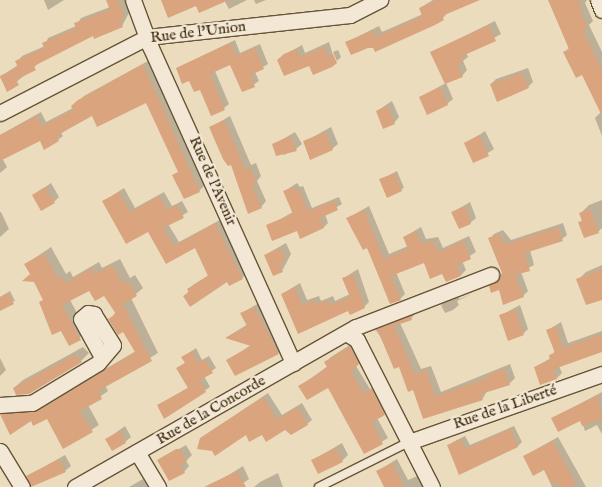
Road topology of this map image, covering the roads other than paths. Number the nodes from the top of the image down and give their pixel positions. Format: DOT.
graph roads {
  1 [pos="133,0"];
  2 [pos="380,0"];
  3 [pos="598,0"];
  4 [pos="602,10"];
  5 [pos="147,37"];
  6 [pos="0,113"];
  7 [pos="491,276"];
  8 [pos="346,333"];
  9 [pos="102,357"];
  10 [pos="293,363"];
  11 [pos="602,374"];
  12 [pos="0,405"];
  13 [pos="409,442"];
  14 [pos="0,451"];
  15 [pos="137,452"];
  16 [pos="22,487"];
  17 [pos="75,487"];
  18 [pos="158,487"];
  19 [pos="319,487"];
  20 [pos="432,487"];
  1 -- 5 [label="street, Rue de l'Avenir"];
  2 -- 5 [label="street, Rue de l'Union"];
  3 -- 4 [label="street"];
  5 -- 6 [label="street, Rue de l'Union"];
  5 -- 10 [label="street, Rue de l'Avenir"];
  7 -- 8 [label="street, Rue de la Concorde"];
  8 -- 10 [label="street, Rue de la Concorde"];
  8 -- 13 [label="street"];
  9 -- 12 [label="street"];
  10 -- 15 [label="street, Rue de la Concorde"];
  11 -- 13 [label="street, Rue de la Liberté"];
  13 -- 19 [label="lane"];
  13 -- 20 [label="street"];
  14 -- 16 [label="street"];
  15 -- 17 [label="street, Rue de la Concorde"];
  15 -- 18 [label="street"];
}
